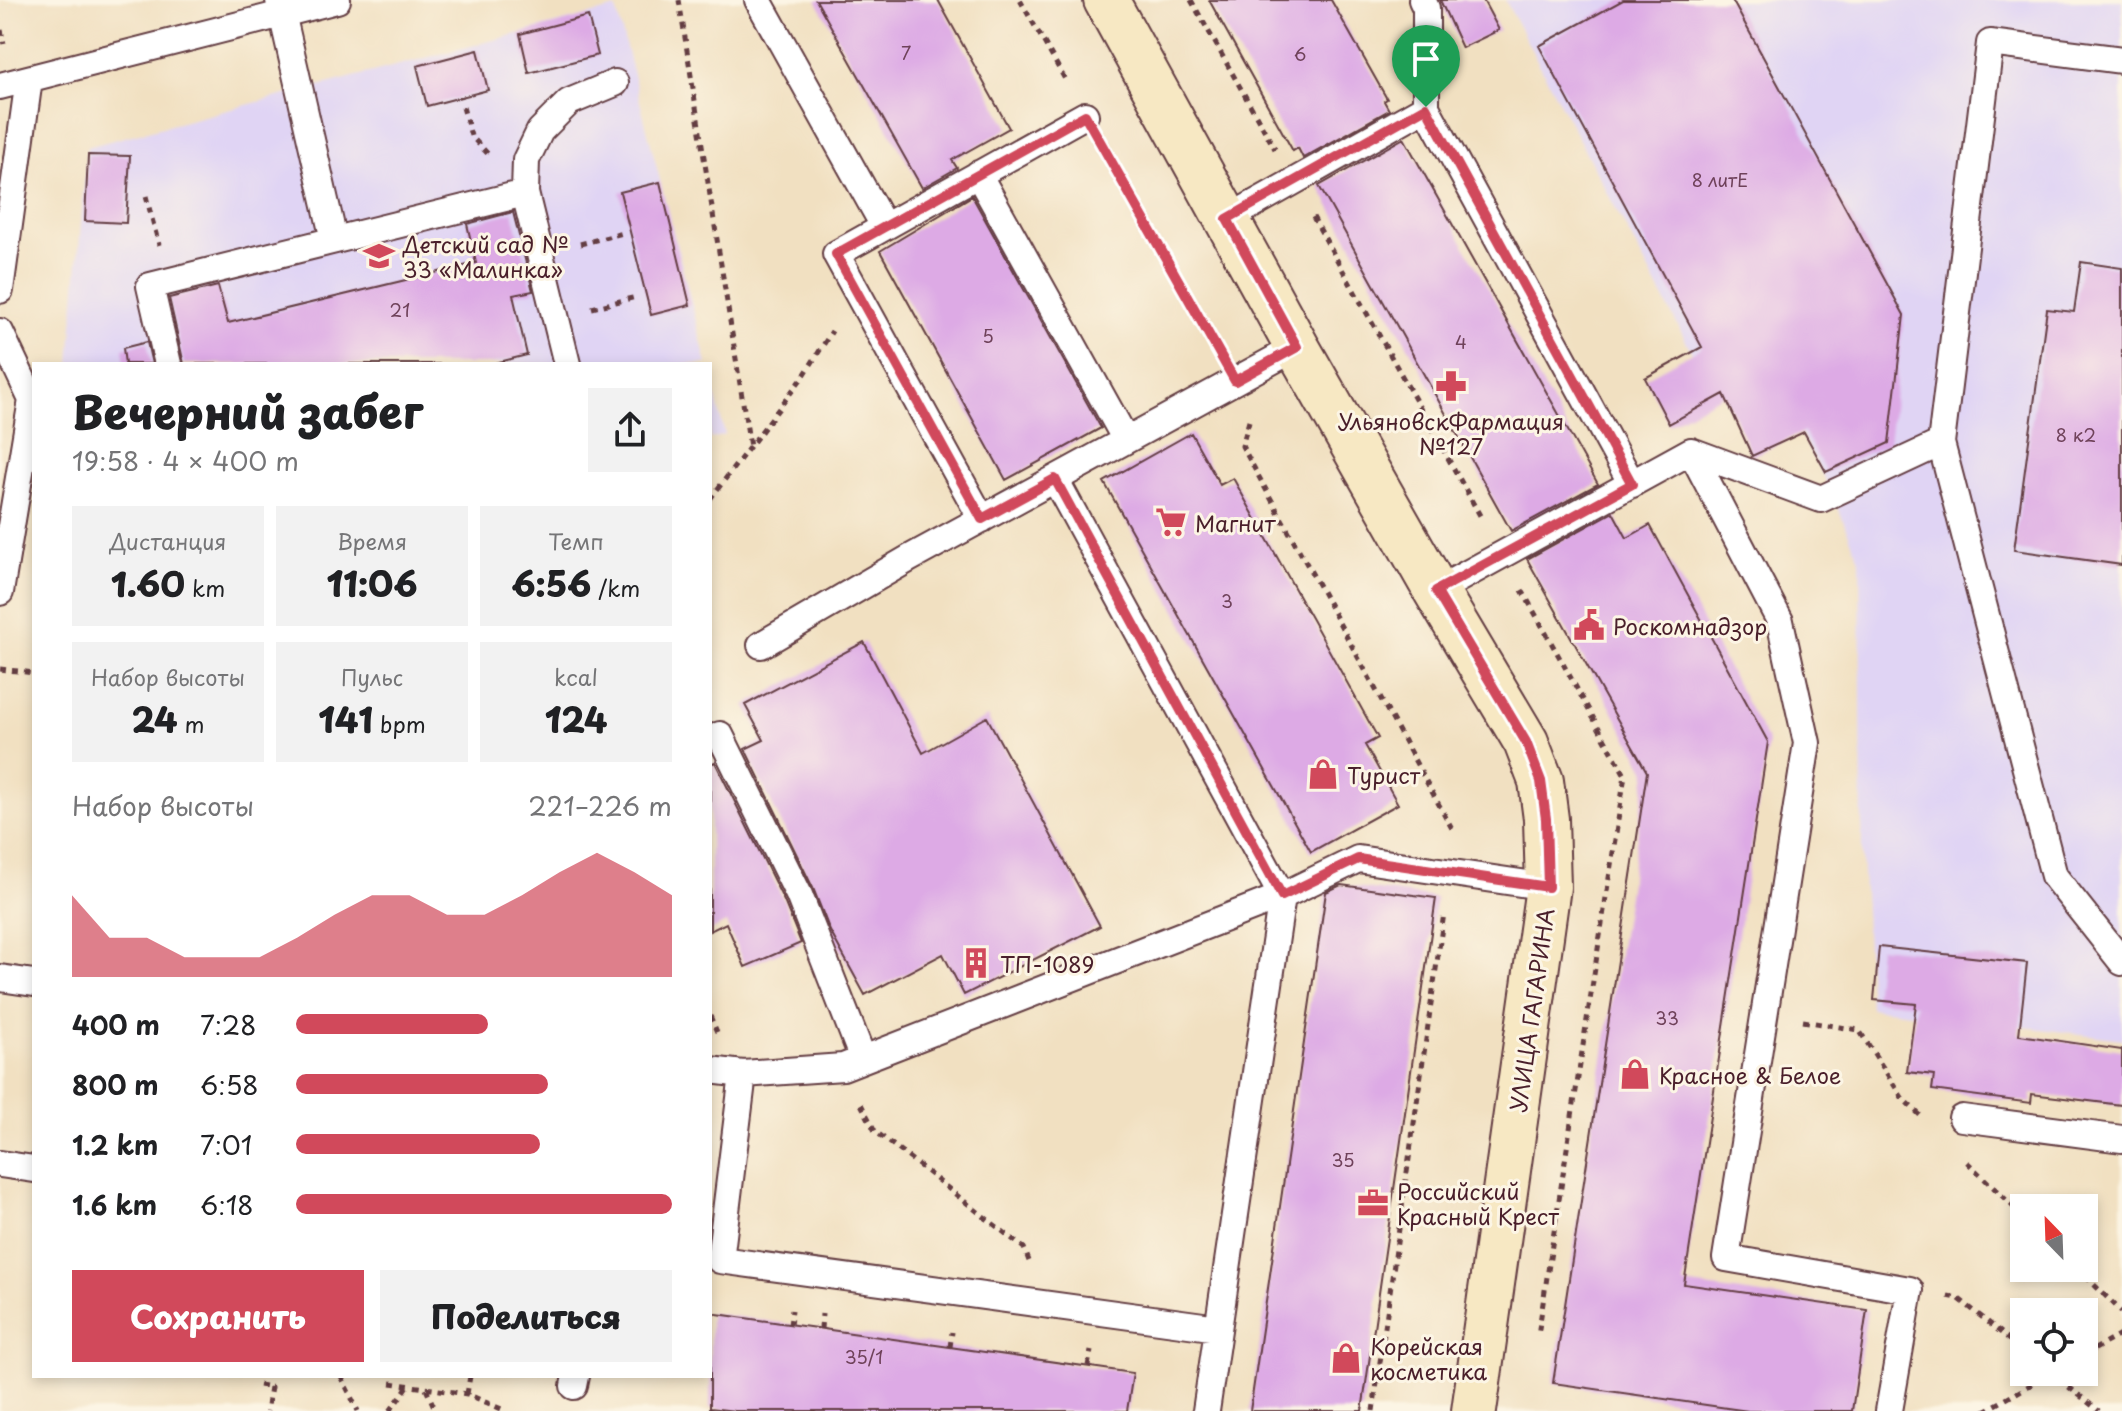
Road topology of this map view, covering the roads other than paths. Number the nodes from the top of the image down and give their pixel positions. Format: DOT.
graph roads {
  1 [pos="337,0"];
  2 [pos="758,0"];
  3 [pos="1106,0"];
  4 [pos="1422,0"];
  5 [pos="281,7"];
  6 [pos="2122,60"];
  7 [pos="29,79"];
  8 [pos="615,83"];
  9 [pos="0,86"];
  10 [pos="1426,107"];
  11 [pos="1085,115"];
  12 [pos="978,174"];
  13 [pos="525,193"];
  14 [pos="1227,219"];
  15 [pos="884,226"];
  16 [pos="334,240"];
  17 [pos="0,290"];
  18 [pos="0,332"];
  19 [pos="1297,347"];
  20 [pos="168,362"];
  21 [pos="567,362"];
  22 [pos="1126,440"];
  23 [pos="1941,443"];
  24 [pos="1691,451"];
  25 [pos="1055,479"];
  26 [pos="1632,484"];
  27 [pos="982,519"];
  28 [pos="1436,591"];
  29 [pos="0,592"];
  30 [pos="761,645"];
  31 [pos="720,735"];
  32 [pos="1548,887"];
  33 [pos="1282,896"];
  34 [pos="2122,962"];
  35 [pos="0,978"];
  36 [pos="32,983"];
  37 [pos="853,1063"];
  38 [pos="712,1070"];
  39 [pos="743,1074"];
  40 [pos="1962,1118"];
  41 [pos="2122,1139"];
  42 [pos="0,1164"];
  43 [pos="32,1169"];
  44 [pos="715,1259"];
  45 [pos="1218,1328"];
  46 [pos="1206,1411"];
  47 [pos="1474,1411"];
  48 [pos="1889,1411"];
  1 -- 5 [label="lane"];
  2 -- 15 [label="lane"];
  3 -- 14 [label="main road, УЛИЦА ГАГАРИНА"];
  4 -- 10 [label="lane"];
  5 -- 7 [label="lane"];
  5 -- 16 [label="lane"];
  6 -- 23 [label="lane"];
  7 -- 9 [label="lane"];
  7 -- 17 [label="lane"];
  8 -- 13 [label="lane"];
  10 -- 14 [label="lane"];
  10 -- 26 [label="lane"];
  11 -- 12 [label="lane"];
  12 -- 15 [label="lane"];
  12 -- 22 [label="lane"];
  13 -- 16 [label="lane"];
  13 -- 21 [label="lane"];
  14 -- 19 [label="main road, УЛИЦА ГАГАРИНА"];
  15 -- 27 [label="lane"];
  16 -- 20 [label="lane"];
  18 -- 29 [label="lane"];
  19 -- 22 [label="lane"];
  19 -- 28 [label="main road, УЛИЦА ГАГАРИНА"];
  22 -- 25 [label="lane"];
  23 -- 24 [label="lane"];
  23 -- 34 [label="lane"];
  24 -- 26 [label="lane"];
  24 -- 48 [label="lane"];
  25 -- 27 [label="lane"];
  25 -- 33 [label="lane"];
  26 -- 28 [label="lane"];
  27 -- 30 [label="lane"];
  28 -- 32 [label="main road, УЛИЦА ГАГАРИНА"];
  31 -- 37 [label="lane"];
  32 -- 33 [label="lane"];
  32 -- 47 [label="main road, УЛИЦА ГАГАРИНА"];
  33 -- 37 [label="lane"];
  33 -- 45 [label="lane"];
  35 -- 36 [label="lane"];
  37 -- 39 [label="lane"];
  38 -- 39 [label="lane"];
  39 -- 44 [label="lane"];
  40 -- 41 [label="lane"];
  42 -- 43 [label="lane"];
  44 -- 45 [label="lane"];
  45 -- 46 [label="lane"];
}
